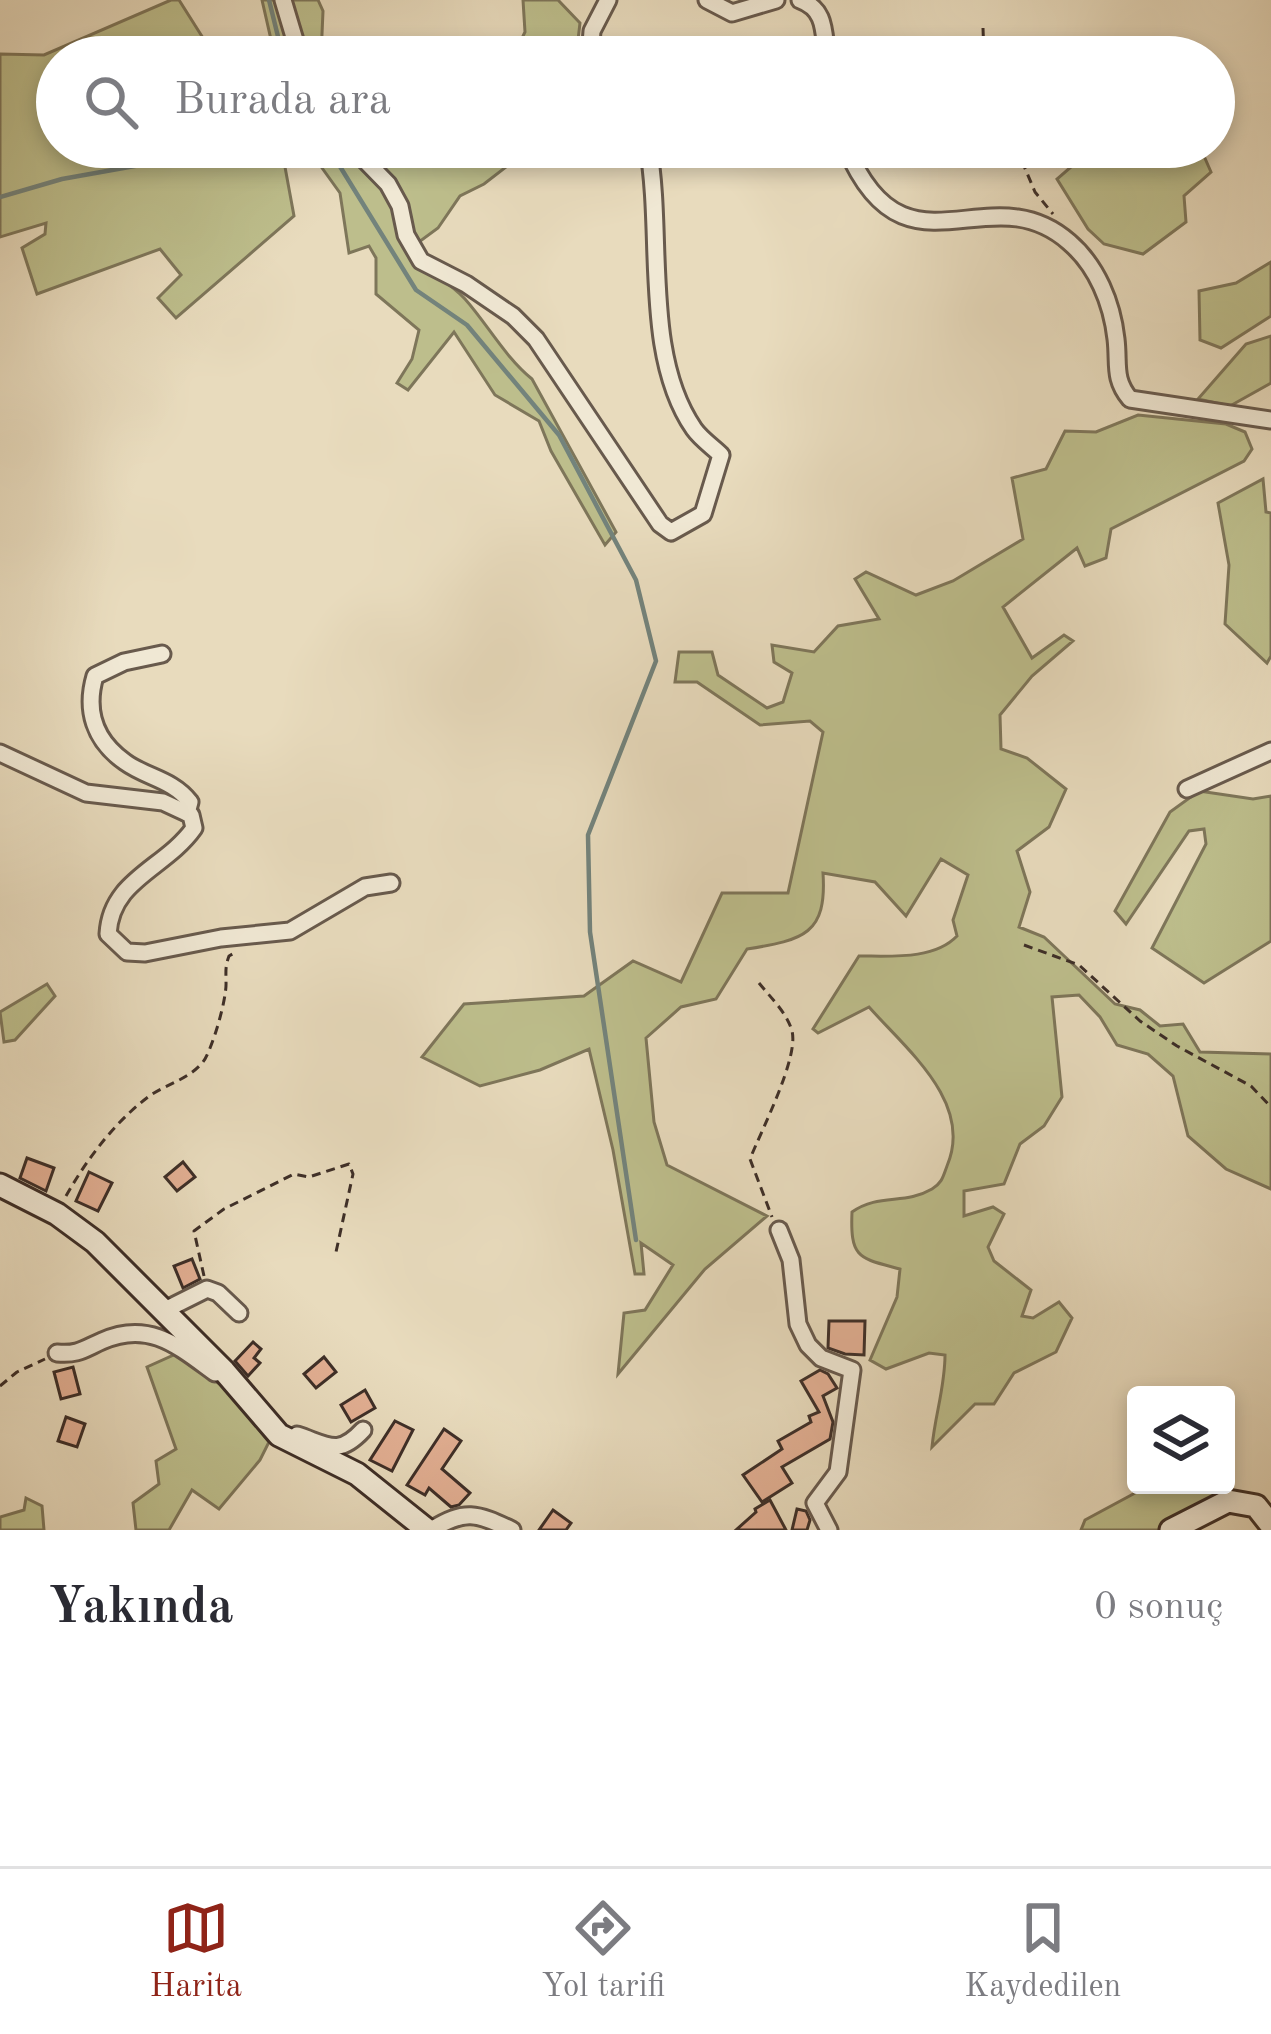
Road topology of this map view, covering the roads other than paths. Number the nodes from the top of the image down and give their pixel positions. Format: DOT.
graph roads {
  1 [pos="283,0"];
  2 [pos="608,0"];
  3 [pos="707,0"];
  4 [pos="776,0"];
  5 [pos="800,0"];
  6 [pos="294,36"];
  7 [pos="592,36"];
  8 [pos="825,36"];
  9 [pos="372,168"];
  10 [pos="650,168"];
  11 [pos="858,168"];
  12 [pos="1271,420"];
  13 [pos="162,654"];
  14 [pos="1271,751"];
  15 [pos="0,753"];
  16 [pos="1187,790"];
  17 [pos="187,813"];
  18 [pos="391,883"];
  19 [pos="4,1191"];
  20 [pos="779,1230"];
  21 [pos="163,1311"];
  22 [pos="238,1313"];
  23 [pos="57,1353"];
  24 [pos="242,1392"];
  25 [pos="272,1426"];
  26 [pos="363,1430"];
  27 [pos="1271,1525"];
  28 [pos="429,1530"];
  29 [pos="512,1530"];
  30 [pos="829,1530"];
  31 [pos="1171,1530"];
  1 -- 6 [label="street"];
  2 -- 7 [label="street"];
  3 -- 4 [label="street"];
  5 -- 8 [label="street"];
  9 -- 10 [label="street"];
  11 -- 12 [label="street"];
  13 -- 17 [label="street"];
  14 -- 16 [label="street"];
  15 -- 17 [label="street"];
  17 -- 18 [label="street"];
  19 -- 21 [label="main road"];
  20 -- 30 [label="street"];
  21 -- 22 [label="street"];
  21 -- 24 [label="main road"];
  23 -- 24 [label="street"];
  24 -- 25 [label="main road"];
  25 -- 26 [label="street"];
  25 -- 28 [label="main road"];
  27 -- 31 [label="main road"];
  28 -- 29 [label="street"];
}
